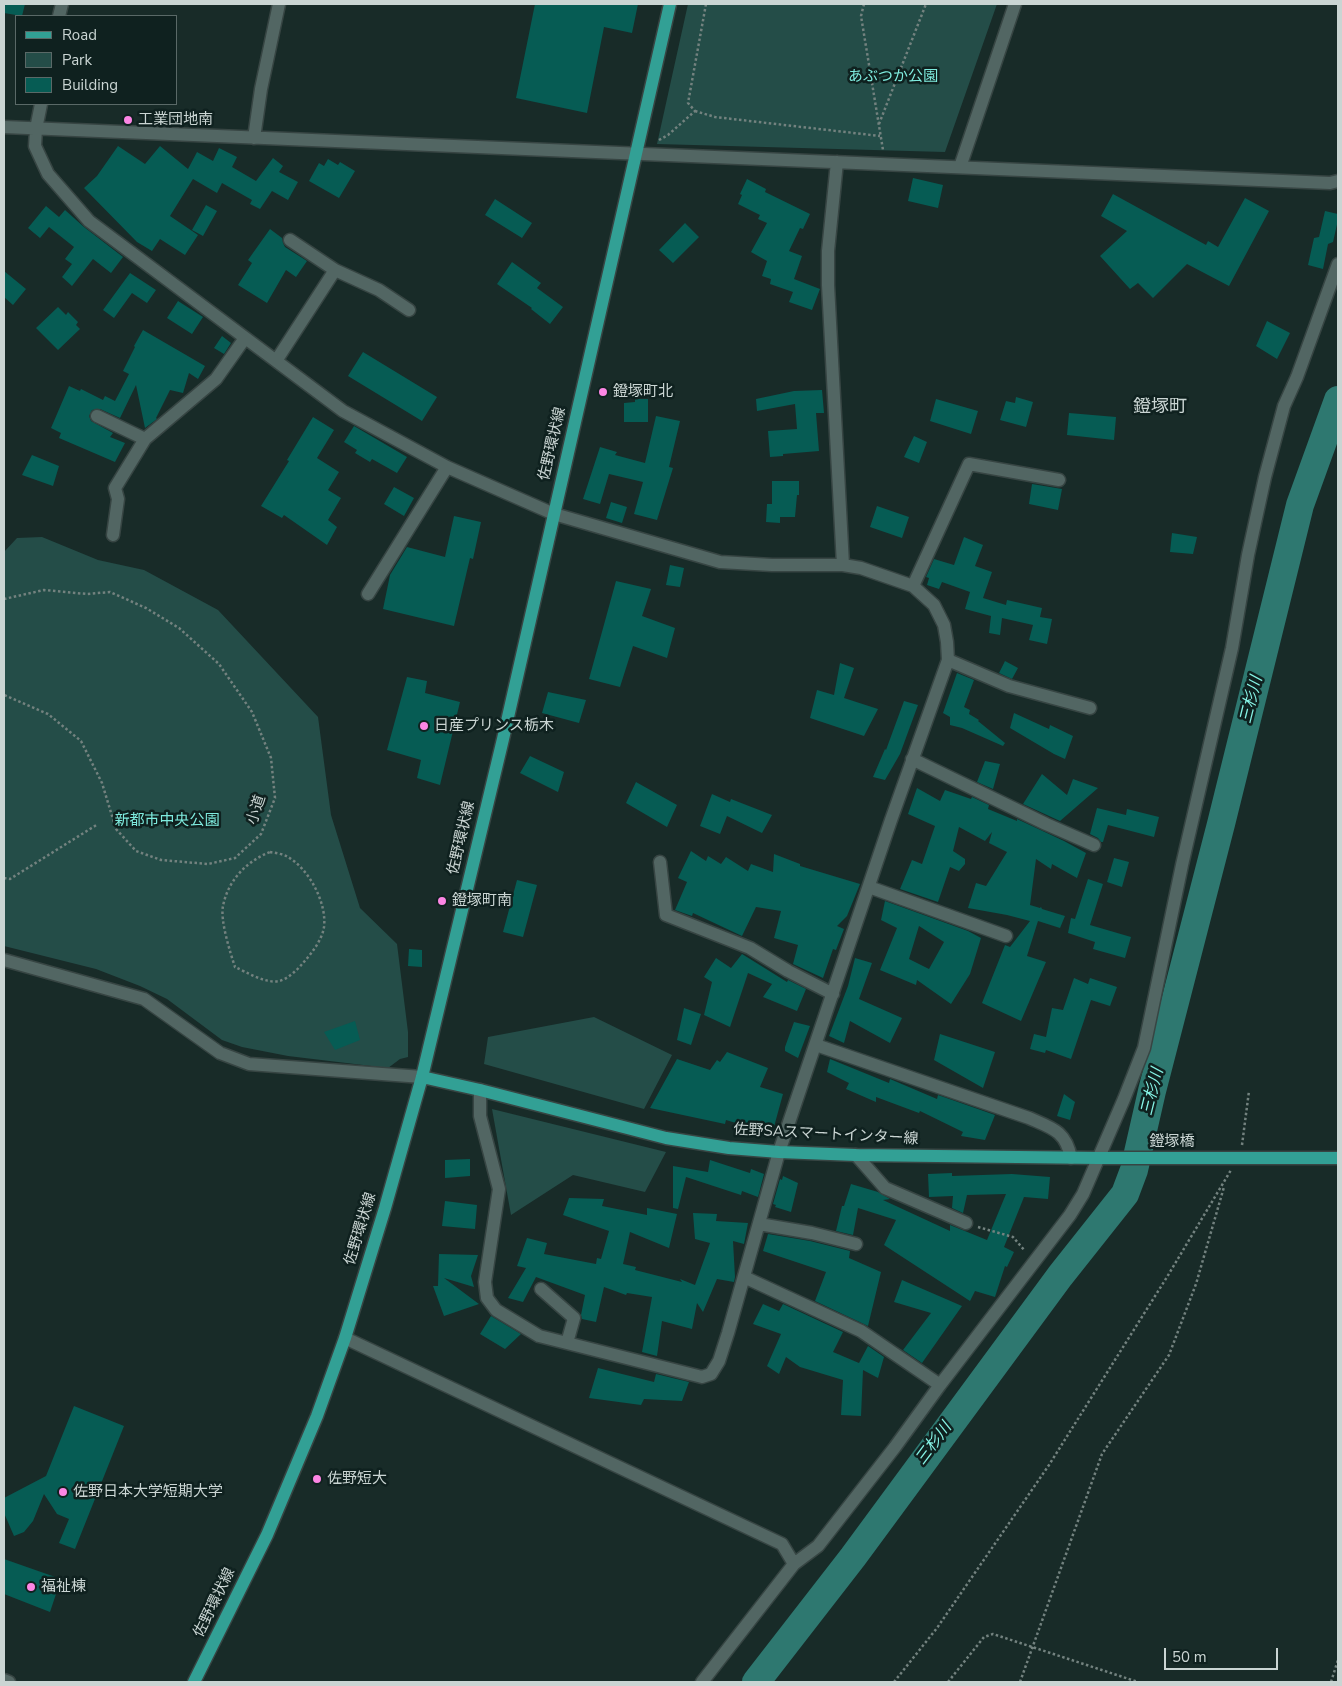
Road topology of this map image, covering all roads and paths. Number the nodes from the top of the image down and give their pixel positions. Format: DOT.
graph roads {
  1 [pos="279,4"];
  2 [pos="670,4"];
  3 [pos="706,4"];
  4 [pos="864,4"];
  5 [pos="926,4"];
  6 [pos="1015,4"];
  7 [pos="41,105"];
  8 [pos="696,111"];
  9 [pos="879,125"];
  10 [pos="4,127"];
  11 [pos="36,128"];
  12 [pos="880,136"];
  13 [pos="254,138"];
  14 [pos="637,154"];
  15 [pos="837,162"];
  16 [pos="885,164"];
  17 [pos="960,167"];
  18 [pos="1338,181"];
  19 [pos="290,240"];
  20 [pos="1338,264"];
  21 [pos="335,270"];
  22 [pos="408,310"];
  23 [pos="245,338"];
  24 [pos="276,361"];
  25 [pos="98,416"];
  26 [pos="145,439"];
  27 [pos="447,468"];
  28 [pos="1059,480"];
  29 [pos="554,514"];
  30 [pos="113,535"];
  31 [pos="843,565"];
  32 [pos="913,586"];
  33 [pos="368,594"];
  34 [pos="4,599"];
  35 [pos="948,660"];
  36 [pos="4,695"];
  37 [pos="1090,708"];
  38 [pos="912,759"];
  39 [pos="98,824"];
  40 [pos="1094,845"];
  41 [pos="660,862"];
  42 [pos="4,878"];
  43 [pos="232,882"];
  44 [pos="869,887"];
  45 [pos="1006,936"];
  46 [pos="4,960"];
  47 [pos="833,994"];
  48 [pos="816,1045"];
  49 [pos="422,1077"];
  50 [pos="480,1090"];
  51 [pos="1249,1091"];
  52 [pos="1243,1142"];
  53 [pos="779,1152"];
  54 [pos="856,1156"];
  55 [pos="1071,1158"];
  56 [pos="1098,1158"];
  57 [pos="1116,1158"];
  58 [pos="1338,1158"];
  59 [pos="966,1223"];
  60 [pos="758,1224"];
  61 [pos="856,1244"];
  62 [pos="1034,1262"];
  63 [pos="744,1277"];
  64 [pos="541,1289"];
  65 [pos="345,1338"];
  66 [pos="567,1343"];
  67 [pos="940,1385"];
  68 [pos="794,1564"];
  69 [pos="1033,1646"];
  70 [pos="1338,1660"];
  71 [pos="4,1680"];
  72 [pos="9,1682"];
  73 [pos="194,1682"];
  74 [pos="702,1682"];
  75 [pos="894,1682"];
  76 [pos="948,1682"];
  77 [pos="1020,1682"];
  78 [pos="1138,1682"];
  79 [pos="1331,1682"];
  1 -- 13 [label="street"];
  2 -- 14 [label="main road, 佐野環状線"];
  3 -- 8 [label="path"];
  4 -- 9 [label="path"];
  5 -- 9 [label="path"];
  6 -- 17 [label="street"];
  7 -- 11 [label="street"];
  8 -- 12 [label="path"];
  8 -- 14 [label="path"];
  9 -- 12 [label="path"];
  10 -- 11 [label="street"];
  11 -- 13 [label="street"];
  11 -- 23 [label="street"];
  12 -- 16 [label="path"];
  13 -- 14 [label="street"];
  14 -- 15 [label="street"];
  14 -- 29 [label="main road, 佐野環状線"];
  15 -- 16 [label="street"];
  15 -- 31 [label="street"];
  16 -- 17 [label="street"];
  17 -- 18 [label="street"];
  19 -- 21 [label="street"];
  20 -- 56 [label="street"];
  21 -- 22 [label="street"];
  21 -- 24 [label="street"];
  23 -- 24 [label="street"];
  23 -- 26 [label="street"];
  24 -- 27 [label="street"];
  25 -- 26 [label="street"];
  26 -- 30 [label="street"];
  27 -- 29 [label="street"];
  27 -- 33 [label="street"];
  28 -- 32 [label="street"];
  29 -- 31 [label="street"];
  29 -- 49 [label="main road, 佐野環状線"];
  31 -- 32 [label="street"];
  32 -- 35 [label="street"];
  34 -- 36 [label="path, 小道"];
  35 -- 37 [label="street"];
  35 -- 38 [label="street"];
  38 -- 40 [label="street"];
  38 -- 44 [label="street"];
  39 -- 42 [label="path"];
  41 -- 47 [label="street"];
  43 -- 43 [label="path"];
  44 -- 45 [label="street"];
  44 -- 47 [label="street"];
  46 -- 49 [label="street"];
  47 -- 48 [label="street"];
  48 -- 53 [label="street"];
  48 -- 55 [label="street"];
  49 -- 50 [label="main road, 佐野SAスマートインター線"];
  49 -- 65 [label="main road, 佐野環状線"];
  50 -- 53 [label="main road, 佐野SAスマートインター線"];
  50 -- 66 [label="street"];
  51 -- 52 [label="path"];
  53 -- 54 [label="main road, 佐野SAスマートインター線"];
  53 -- 60 [label="street"];
  54 -- 55 [label="main road, 佐野SAスマートインター線"];
  54 -- 59 [label="street"];
  55 -- 56 [label="main road, 佐野SAスマートインター線"];
  56 -- 57 [label="main road, 佐野SAスマートインター線"];
  56 -- 62 [label="street"];
  57 -- 58 [label="main road, 鐙塚橋"];
  59 -- 62 [label="path"];
  60 -- 61 [label="street"];
  60 -- 63 [label="street"];
  62 -- 67 [label="street"];
  63 -- 66 [label="street"];
  63 -- 67 [label="street"];
  64 -- 66 [label="street"];
  65 -- 68 [label="street"];
  65 -- 73 [label="main road, 佐野環状線"];
  67 -- 68 [label="street"];
  68 -- 74 [label="street"];
  69 -- 75 [label="path"];
  69 -- 76 [label="path"];
  69 -- 77 [label="path"];
  69 -- 78 [label="path"];
  70 -- 79 [label="path"];
  71 -- 72 [label="street"];
}
